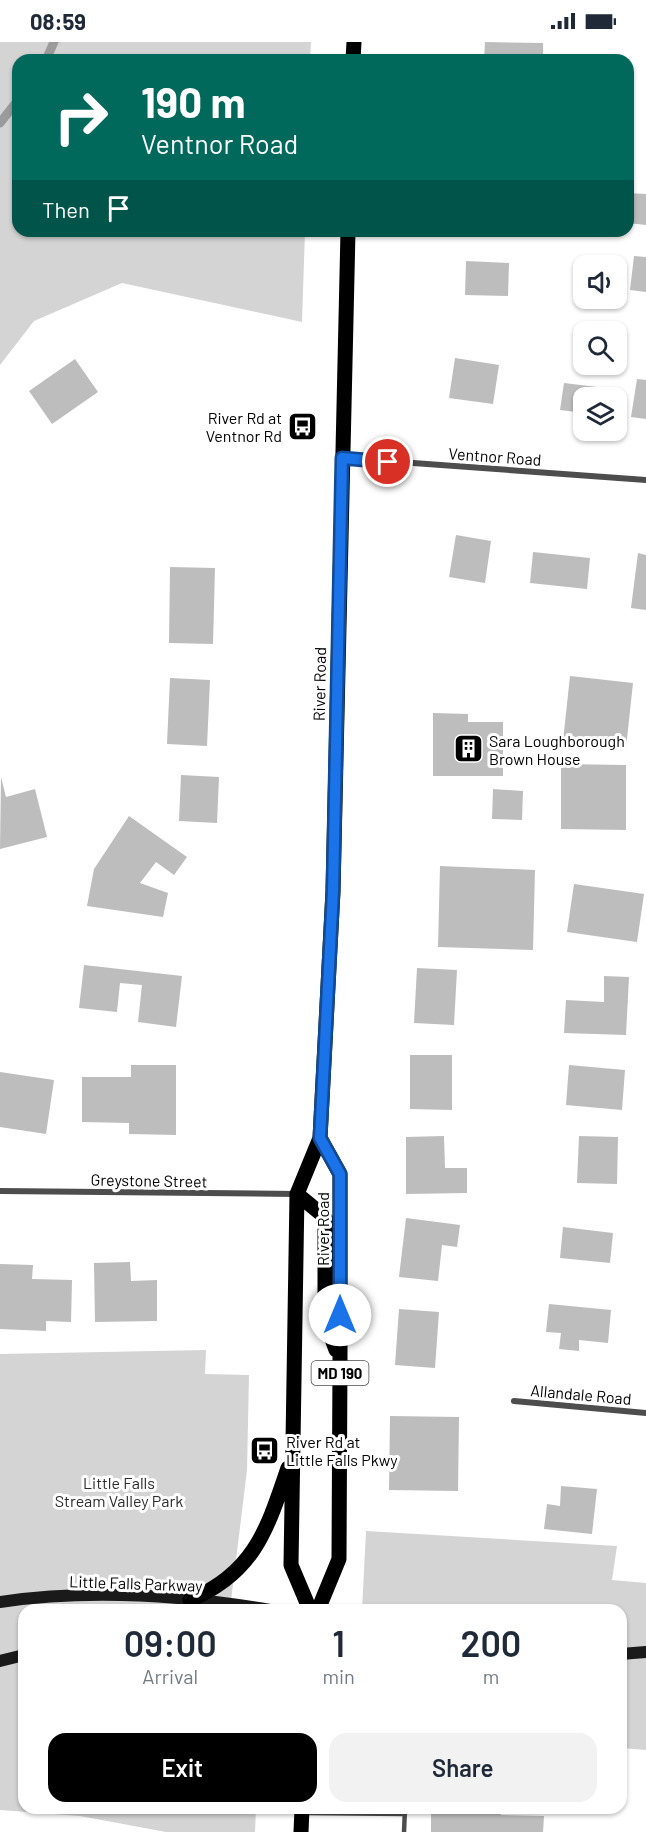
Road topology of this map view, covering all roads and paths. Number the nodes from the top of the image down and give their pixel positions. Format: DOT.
graph roads {
  1 [pos="348,237"];
  2 [pos="342,458"];
  3 [pos="646,480"];
  4 [pos="320,1138"];
  5 [pos="0,1191"];
  6 [pos="297,1194"];
  7 [pos="340,1362"];
  8 [pos="514,1401"];
  9 [pos="646,1413"];
  10 [pos="293,1454"];
  11 [pos="190,1600"];
  12 [pos="0,1602"];
  13 [pos="222,1604"];
  14 [pos="307,1604"];
  15 [pos="321,1604"];
  16 [pos="646,1652"];
  17 [pos="627,1654"];
  18 [pos="18,1656"];
  19 [pos="0,1661"];
  20 [pos="302,1814"];
  21 [pos="405,1814"];
  22 [pos="302,1832"];
  23 [pos="404,1832"];
  1 -- 2 [label="main road, River Road / MD 190"];
  2 -- 3 [label="street, Ventnor Road"];
  2 -- 4 [label="main road, River Road / MD 190"];
  4 -- 6 [label="main road, River Road / MD 190"];
  4 -- 7 [label="main road, River Road / MD 190"];
  5 -- 6 [label="street, Greystone Street"];
  6 -- 7 [label="main road"];
  6 -- 10 [label="main road, River Road / MD 190"];
  7 -- 15 [label="main road, River Road / MD 190"];
  8 -- 9 [label="street, Allandale Road"];
  10 -- 11 [label="main road"];
  10 -- 14 [label="main road, River Road / MD 190"];
  11 -- 12 [label="main road, Little Falls Parkway"];
  11 -- 13 [label="main road, Little Falls Parkway"];
  16 -- 17 [label="main road"];
  18 -- 19 [label="main road"];
  20 -- 22 [label="main road"];
  21 -- 23 [label="lane"];
}
